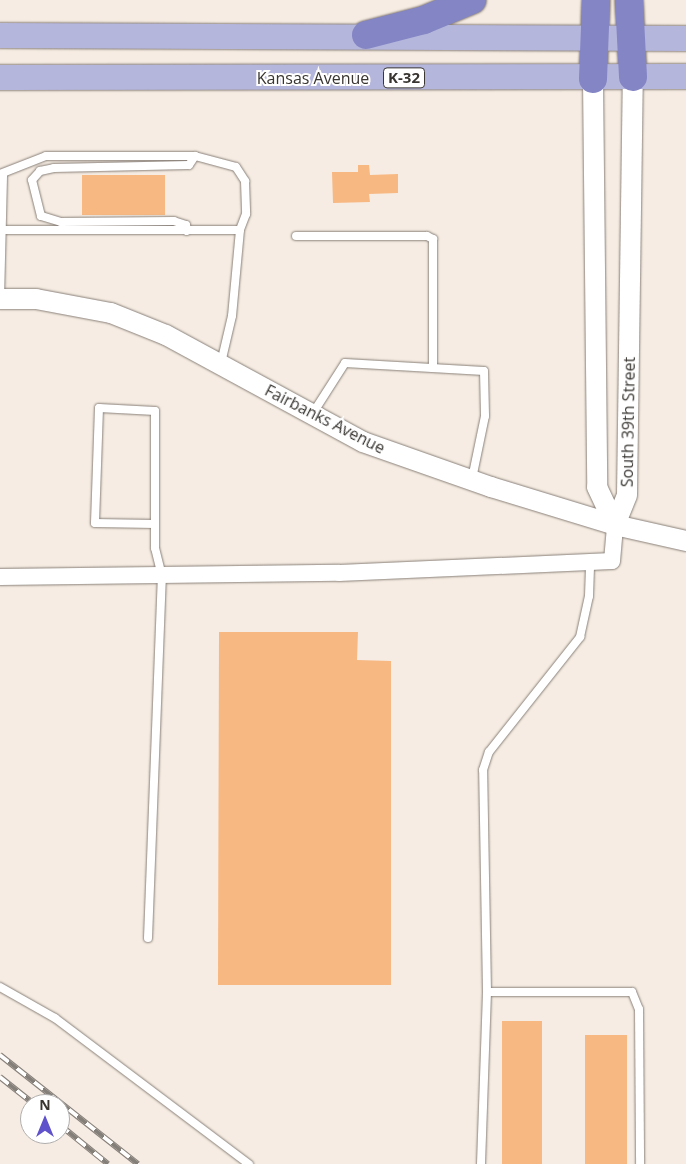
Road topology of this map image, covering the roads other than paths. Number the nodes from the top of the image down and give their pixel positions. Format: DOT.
graph roads {
  1 [pos="472,0"];
  2 [pos="596,0"];
  3 [pos="629,0"];
  4 [pos="0,35"];
  5 [pos="366,35"];
  6 [pos="595,38"];
  7 [pos="686,38"];
  8 [pos="631,39"];
  9 [pos="686,76"];
  10 [pos="0,77"];
  11 [pos="633,77"];
  12 [pos="593,79"];
  13 [pos="195,156"];
  14 [pos="1,174"];
  15 [pos="2,217"];
  16 [pos="4,230"];
  17 [pos="240,230"];
  18 [pos="188,231"];
  19 [pos="296,236"];
  20 [pos="0,298"];
  21 [pos="220,364"];
  22 [pos="434,368"];
  23 [pos="312,414"];
  24 [pos="472,481"];
  25 [pos="155,524"];
  26 [pos="616,525"];
  27 [pos="686,541"];
  28 [pos="586,562"];
  29 [pos="162,576"];
  30 [pos="0,577"];
  31 [pos="148,938"];
  32 [pos="0,987"];
  33 [pos="487,992"];
  34 [pos="249,1164"];
  35 [pos="481,1164"];
  36 [pos="640,1164"];
  1 -- 5 [label="highway"];
  2 -- 6 [label="highway"];
  3 -- 8 [label="highway"];
  4 -- 5 [label="main road"];
  5 -- 6 [label="main road"];
  6 -- 8 [label="main road"];
  6 -- 12 [label="highway"];
  7 -- 8 [label="main road"];
  8 -- 11 [label="highway"];
  9 -- 11 [label="main road, Kansas Avenue / K-32"];
  10 -- 12 [label="main road, Kansas Avenue / K-32"];
  11 -- 12 [label="main road, Kansas Avenue / K-32"];
  11 -- 26 [label="street, South 39th Street"];
  12 -- 26 [label="street, South 39th Street"];
  13 -- 14 [label="lane"];
  13 -- 17 [label="lane"];
  13 -- 18 [label="lane"];
  14 -- 15 [label="lane"];
  15 -- 16 [label="lane"];
  16 -- 18 [label="lane"];
  16 -- 20 [label="lane"];
  17 -- 18 [label="lane"];
  17 -- 21 [label="lane"];
  19 -- 22 [label="lane"];
  20 -- 21 [label="street, Fairbanks Avenue"];
  21 -- 23 [label="street, Fairbanks Avenue"];
  22 -- 23 [label="lane"];
  22 -- 24 [label="lane"];
  23 -- 24 [label="street, Fairbanks Avenue"];
  24 -- 26 [label="street, Fairbanks Avenue"];
  25 -- 25 [label="lane"];
  25 -- 29 [label="lane"];
  26 -- 27 [label="street, Fairbanks Avenue"];
  26 -- 28 [label="street"];
  28 -- 29 [label="street"];
  28 -- 33 [label="lane"];
  29 -- 30 [label="street"];
  29 -- 31 [label="lane"];
  32 -- 34 [label="lane"];
  33 -- 35 [label="lane"];
  33 -- 36 [label="lane"];
}
